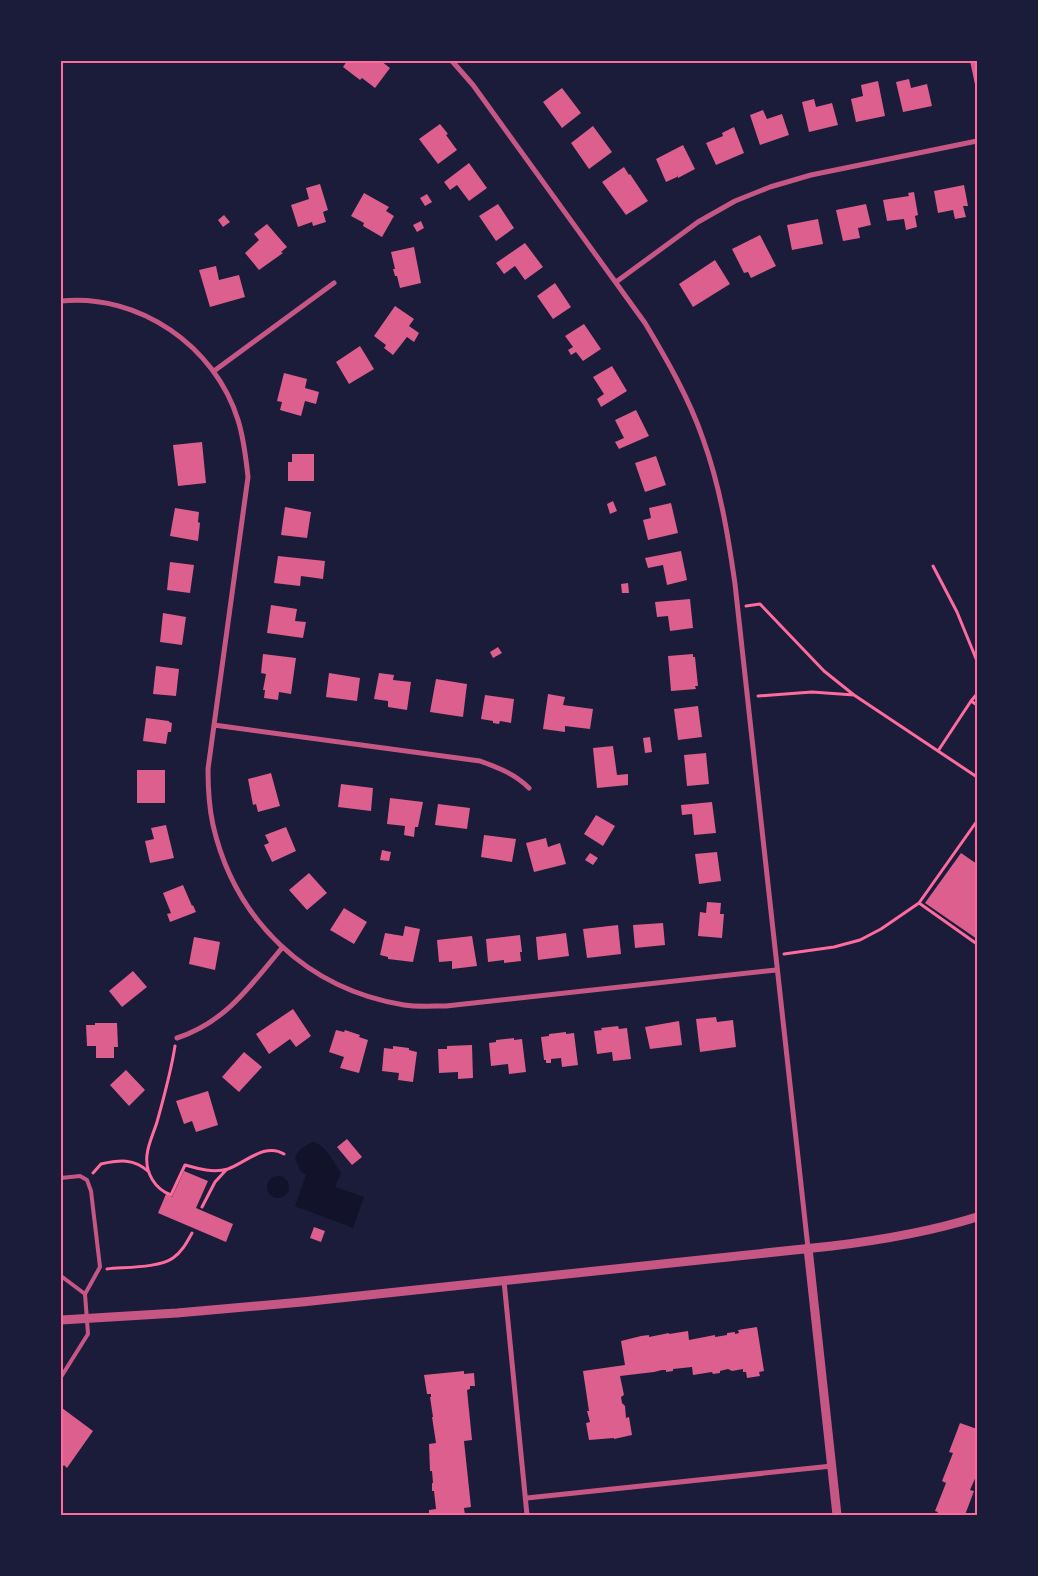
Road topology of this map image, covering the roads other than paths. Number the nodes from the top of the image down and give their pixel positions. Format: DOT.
graph roads {
  1 [pos="452,61"];
  2 [pos="977,141"];
  3 [pos="616,282"];
  4 [pos="334,283"];
  5 [pos="61,302"];
  6 [pos="214,371"];
  7 [pos="214,725"];
  8 [pos="529,788"];
  9 [pos="282,948"];
  10 [pos="776,970"];
  11 [pos="177,1038"];
  12 [pos="61,1178"];
  13 [pos="977,1217"];
  14 [pos="808,1248"];
  15 [pos="61,1276"];
  16 [pos="504,1281"];
  17 [pos="85,1294"];
  18 [pos="87,1319"];
  19 [pos="61,1320"];
  20 [pos="61,1377"];
  21 [pos="832,1466"];
  22 [pos="526,1498"];
  23 [pos="527,1515"];
  24 [pos="837,1515"];
  1 -- 3 [label="street"];
  2 -- 3 [label="street"];
  3 -- 10 [label="street"];
  4 -- 6 [label="street"];
  5 -- 6 [label="street"];
  6 -- 7 [label="street"];
  7 -- 8 [label="street"];
  7 -- 9 [label="street"];
  9 -- 10 [label="street"];
  9 -- 11 [label="street"];
  10 -- 14 [label="street"];
  12 -- 17 [label="lane"];
  13 -- 14 [label="street"];
  14 -- 16 [label="street"];
  14 -- 21 [label="street"];
  15 -- 17 [label="lane"];
  16 -- 18 [label="street"];
  16 -- 22 [label="street"];
  17 -- 18 [label="lane"];
  18 -- 19 [label="street"];
  18 -- 20 [label="lane"];
  21 -- 22 [label="street"];
  21 -- 24 [label="street"];
  22 -- 23 [label="street"];
}
